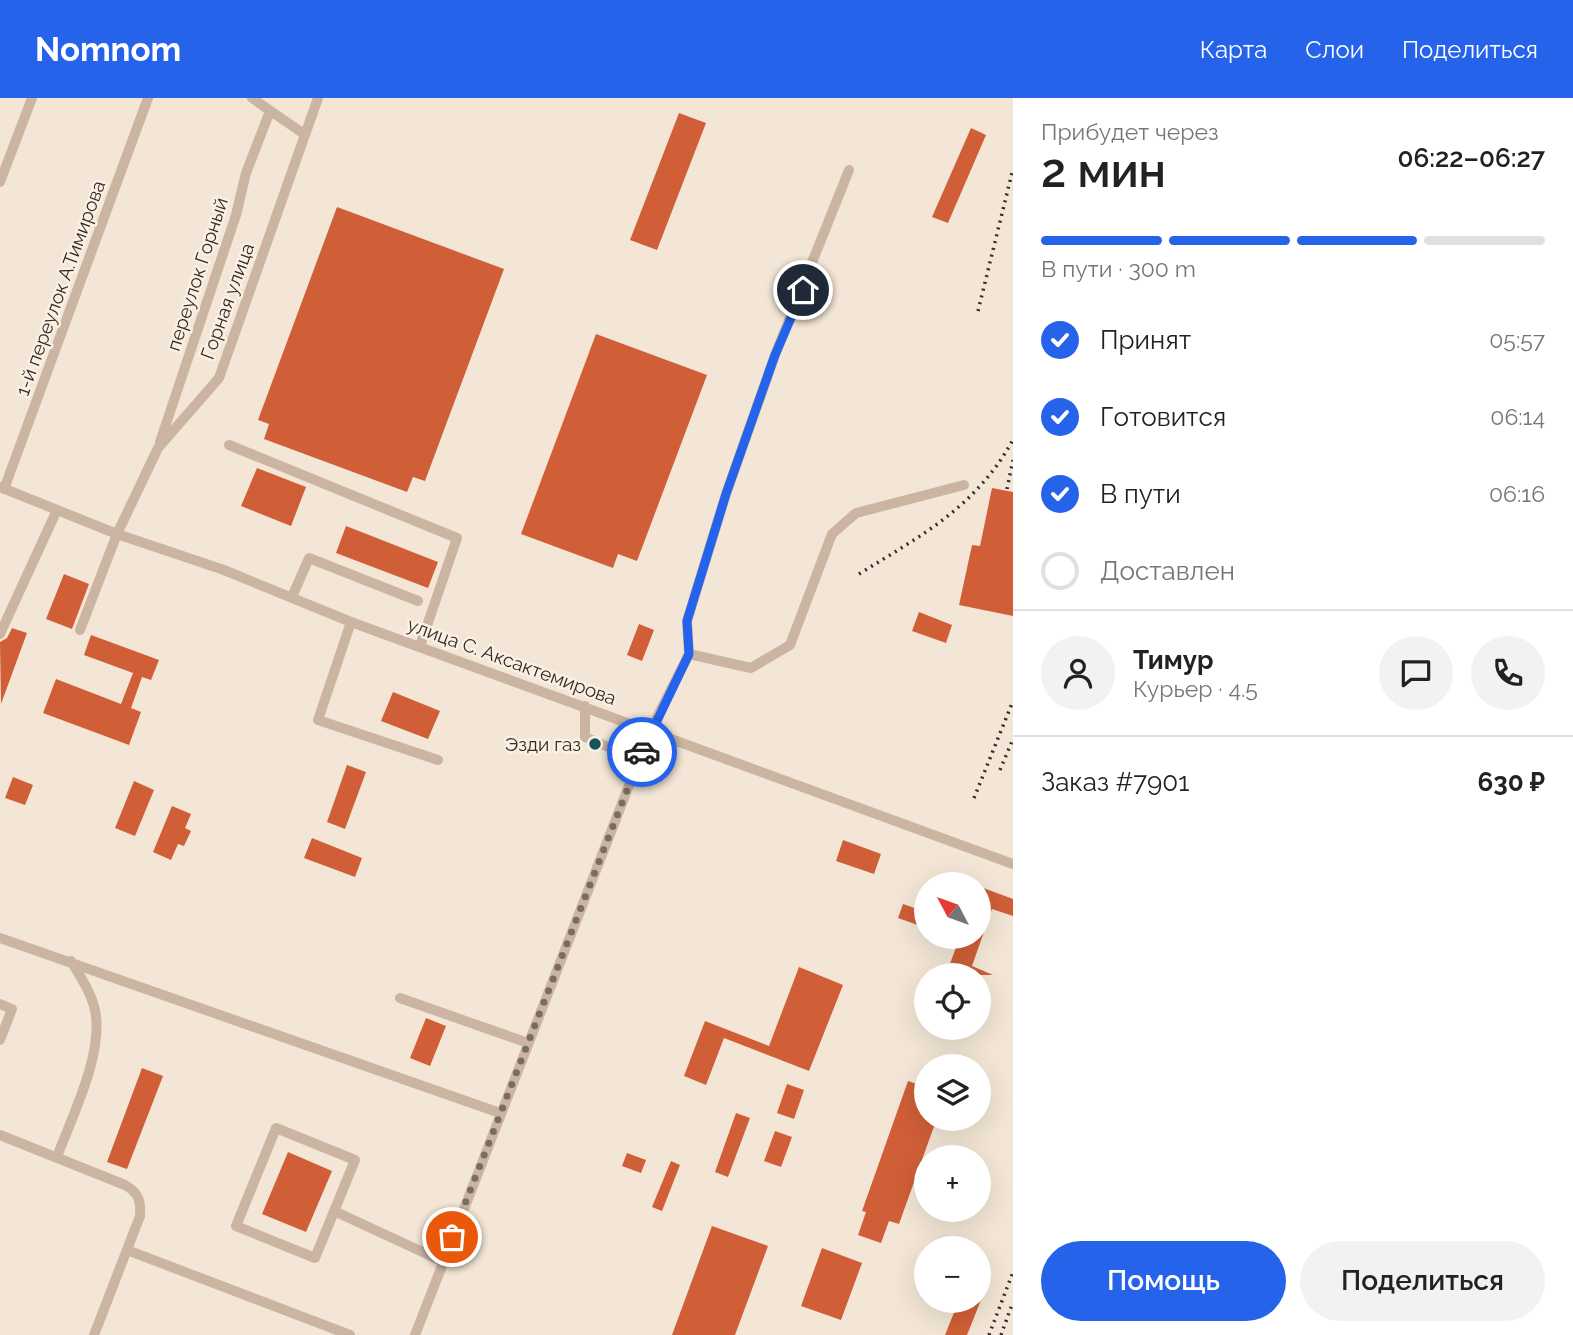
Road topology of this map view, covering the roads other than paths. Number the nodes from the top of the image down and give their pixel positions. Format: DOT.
graph roads {
  1 [pos="32,98"];
  2 [pos="148,98"];
  3 [pos="252,98"];
  4 [pos="318,98"];
  5 [pos="270,111"];
  6 [pos="304,134"];
  7 [pos="849,170"];
  8 [pos="0,182"];
  9 [pos="229,445"];
  10 [pos="158,448"];
  11 [pos="964,485"];
  12 [pos="2,488"];
  13 [pos="57,510"];
  14 [pos="117,534"];
  15 [pos="292,597"];
  16 [pos="418,601"];
  17 [pos="351,622"];
  18 [pos="80,630"];
  19 [pos="0,634"];
  20 [pos="420,646"];
  21 [pos="689,654"];
  22 [pos="585,706"];
  23 [pos="651,729"];
  24 [pos="438,760"];
  25 [pos="639,760"];
  26 [pos="1013,864"];
  27 [pos="0,937"];
  28 [pos="71,961"];
  29 [pos="400,998"];
  30 [pos="0,1004"];
  31 [pos="0,1040"];
  32 [pos="528,1043"];
  33 [pos="500,1113"];
  34 [pos="0,1135"];
  35 [pos="57,1157"];
  36 [pos="334,1212"];
  37 [pos="127,1250"];
  38 [pos="442,1261"];
  39 [pos="94,1335"];
  40 [pos="350,1335"];
  41 [pos="415,1335"];
  1 -- 8 [label="street"];
  2 -- 12 [label="street, 1-й переулок А.Тимирова"];
  3 -- 5 [label="street"];
  4 -- 6 [label="street, Горная улица"];
  5 -- 6 [label="street"];
  5 -- 10 [label="street, переулок Горный"];
  6 -- 10 [label="street, Горная улица"];
  7 -- 21 [label="street"];
  9 -- 20 [label="street"];
  10 -- 14 [label="street, Горная улица"];
  11 -- 21 [label="street"];
  12 -- 13 [label="street, улица С. Аксактемирова"];
  13 -- 14 [label="street, улица С. Аксактемирова"];
  13 -- 19 [label="street"];
  14 -- 15 [label="street, улица С. Аксактемирова"];
  14 -- 18 [label="street, Горная улица"];
  15 -- 16 [label="street"];
  15 -- 17 [label="street, улица С. Аксактемирова"];
  17 -- 20 [label="street, улица С. Аксактемирова"];
  17 -- 24 [label="street"];
  20 -- 22 [label="street, улица С. Аксактемирова"];
  21 -- 23 [label="street"];
  22 -- 23 [label="street, улица С. Аксактемирова"];
  22 -- 25 [label="street"];
  23 -- 25 [label="street"];
  23 -- 26 [label="street, улица С. Аксактемирова"];
  25 -- 32 [label="street"];
  27 -- 28 [label="street"];
  28 -- 33 [label="street"];
  28 -- 35 [label="street"];
  29 -- 32 [label="street"];
  30 -- 31 [label="street"];
  32 -- 33 [label="street"];
  33 -- 38 [label="street"];
  34 -- 35 [label="street"];
  35 -- 37 [label="street"];
  36 -- 36 [label="street"];
  36 -- 38 [label="street"];
  37 -- 39 [label="street"];
  37 -- 40 [label="street"];
  38 -- 41 [label="street"];
}
